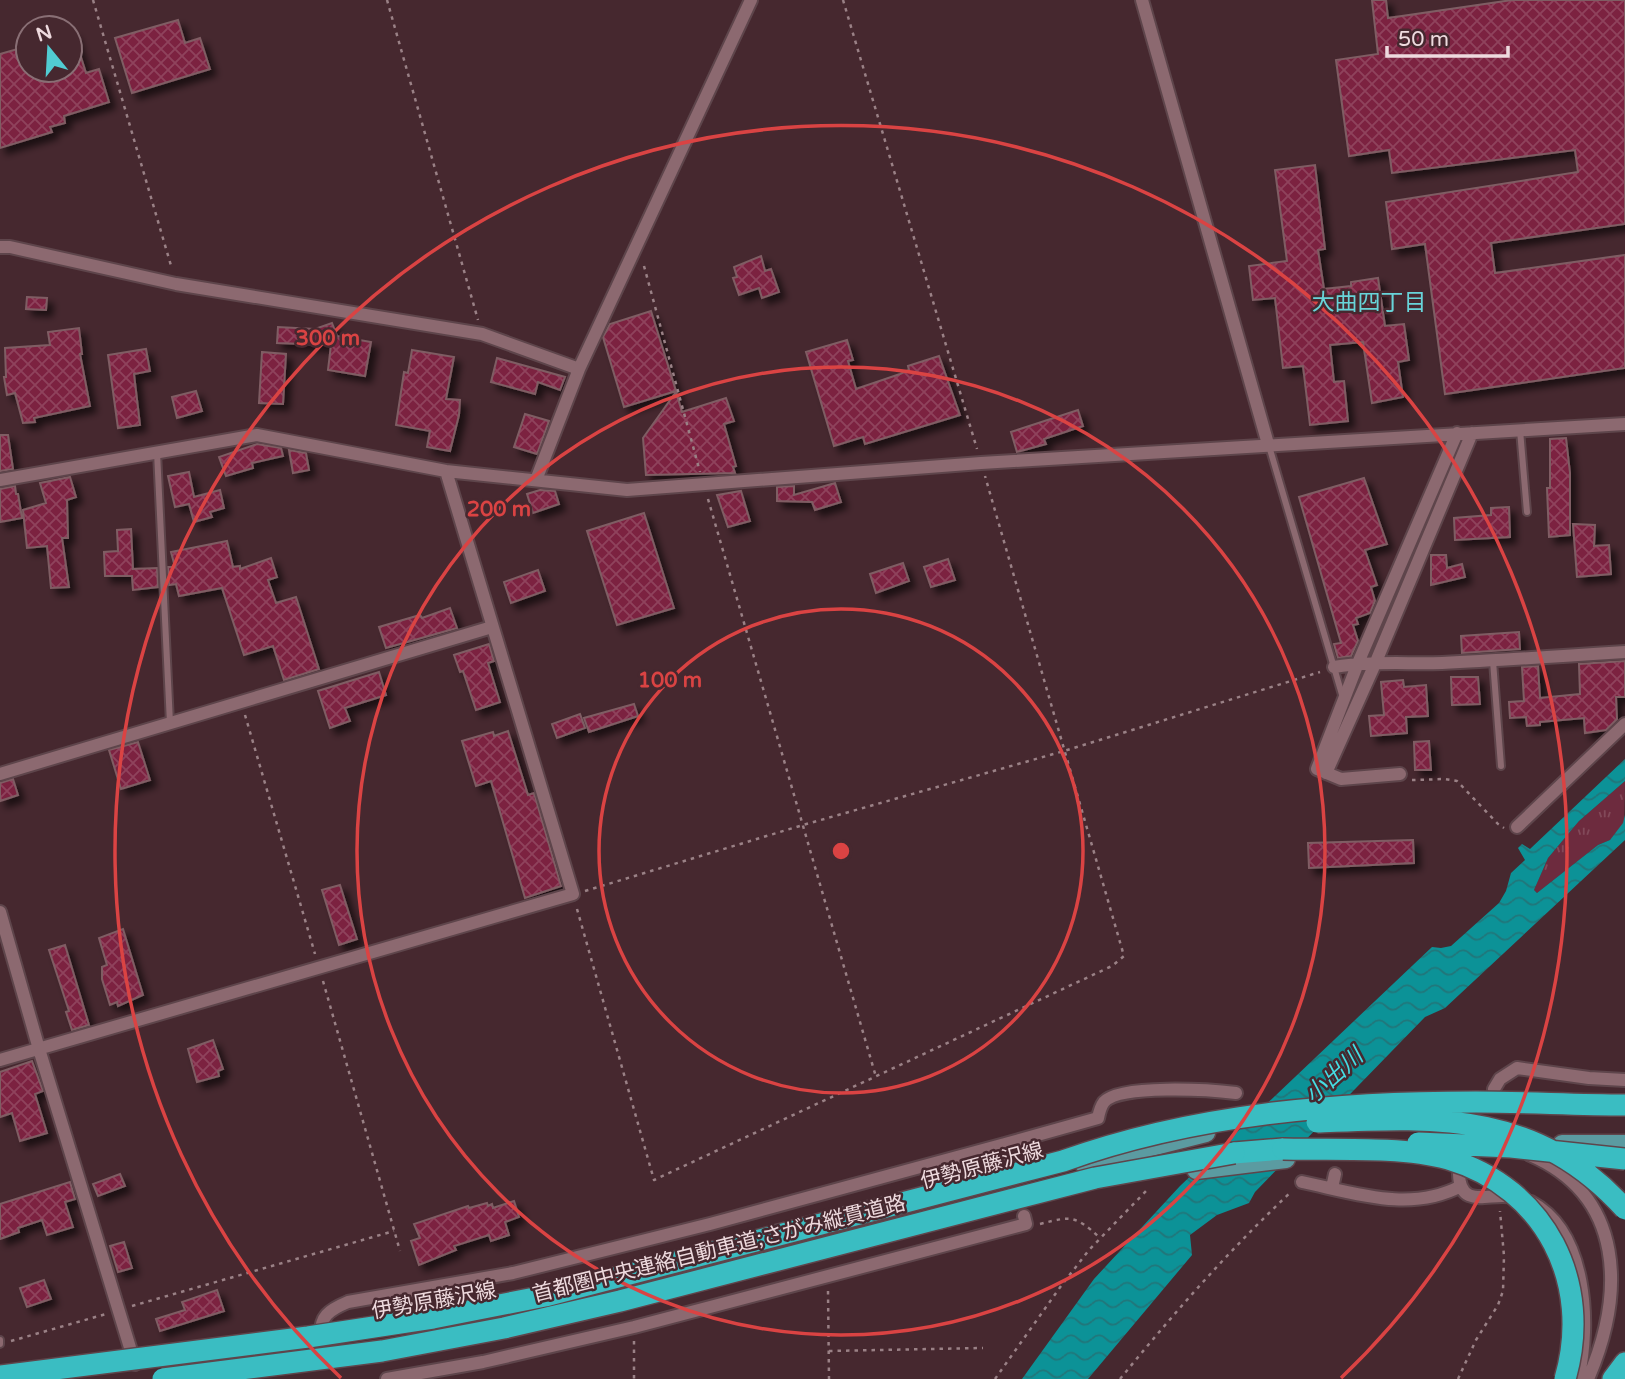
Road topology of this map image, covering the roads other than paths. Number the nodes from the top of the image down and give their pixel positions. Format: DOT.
graph roads {
  1 [pos="751,0"];
  2 [pos="1142,0"];
  3 [pos="0,247"];
  4 [pos="579,369"];
  5 [pos="1625,424"];
  6 [pos="1520,430"];
  7 [pos="1457,433"];
  8 [pos="1472,433"];
  9 [pos="1268,444"];
  10 [pos="157,452"];
  11 [pos="446,471"];
  12 [pos="0,480"];
  13 [pos="536,480"];
  14 [pos="1527,512"];
  15 [pos="492,627"];
  16 [pos="1625,652"];
  17 [pos="1493,661"];
  18 [pos="1358,663"];
  19 [pos="1375,664"];
  20 [pos="1334,667"];
  21 [pos="1344,700"];
  22 [pos="170,723"];
  23 [pos="1625,724"];
  24 [pos="1501,766"];
  25 [pos="1326,773"];
  26 [pos="0,774"];
  27 [pos="1400,774"];
  28 [pos="1517,827"];
  29 [pos="0,912"];
  30 [pos="39,1049"];
  31 [pos="0,1060"];
  32 [pos="1625,1080"];
  33 [pos="1494,1089"];
  34 [pos="1236,1093"];
  35 [pos="1625,1110"];
  36 [pos="1625,1144"];
  37 [pos="1504,1145"];
  38 [pos="1291,1153"];
  39 [pos="1625,1159"];
  40 [pos="1063,1161"];
  41 [pos="1335,1174"];
  42 [pos="1302,1182"];
  43 [pos="1332,1188"];
  44 [pos="1625,1209"];
  45 [pos="1025,1220"];
  46 [pos="322,1343"];
  47 [pos="1625,1363"];
  48 [pos="135,1366"];
  49 [pos="0,1376"];
  50 [pos="29,1379"];
  51 [pos="163,1379"];
  52 [pos="215,1379"];
  53 [pos="387,1379"];
  54 [pos="1565,1379"];
  55 [pos="1578,1379"];
  56 [pos="1588,1379"];
  57 [pos="1613,1379"];
  1 -- 4 [label="street"];
  2 -- 9 [label="street"];
  3 -- 4 [label="street"];
  4 -- 13 [label="street"];
  5 -- 6 [label="street"];
  6 -- 8 [label="street"];
  6 -- 14 [label="lane"];
  7 -- 8 [label="street"];
  7 -- 9 [label="street"];
  7 -- 18 [label="street"];
  8 -- 19 [label="street"];
  9 -- 13 [label="street"];
  9 -- 20 [label="lane"];
  10 -- 11 [label="street"];
  10 -- 12 [label="street"];
  10 -- 22 [label="lane"];
  11 -- 13 [label="street"];
  11 -- 15 [label="street"];
  15 -- 22 [label="street"];
  15 -- 30 [label="street"];
  16 -- 17 [label="street"];
  17 -- 19 [label="street"];
  17 -- 24 [label="lane"];
  18 -- 19 [label="street"];
  18 -- 20 [label="street"];
  18 -- 21 [label="street"];
  19 -- 25 [label="street"];
  20 -- 21 [label="lane"];
  21 -- 25 [label="street"];
  22 -- 26 [label="street"];
  23 -- 28 [label="street"];
  25 -- 27 [label="street"];
  29 -- 30 [label="street"];
  30 -- 31 [label="street"];
  30 -- 48 [label="street"];
  32 -- 33 [label="street"];
  34 -- 46 [label="street"];
  35 -- 40 [label="highway, bridge"];
  35 -- 46 [label="main road, 伊勢原藤沢線, bridge"];
  36 -- 37 [label="main road"];
  37 -- 38 [label="main road"];
  37 -- 56 [label="street"];
  38 -- 39 [label="highway, bridge"];
  38 -- 51 [label="highway, 首都圏中央連絡自動車道;さがみ縦貫道路, bridge"];
  38 -- 52 [label="main road"];
  38 -- 54 [label="highway, bridge"];
  40 -- 44 [label="highway, bridge"];
  40 -- 49 [label="highway, 首都圏中央連絡自動車道;さがみ縦貫道路, bridge"];
  41 -- 43 [label="street"];
  42 -- 43 [label="street"];
  43 -- 55 [label="street"];
  45 -- 53 [label="street"];
  46 -- 48 [label="main road, 伊勢原藤沢線"];
  47 -- 57 [label="highway"];
  48 -- 50 [label="main road, 伊勢原藤沢線"];
}
